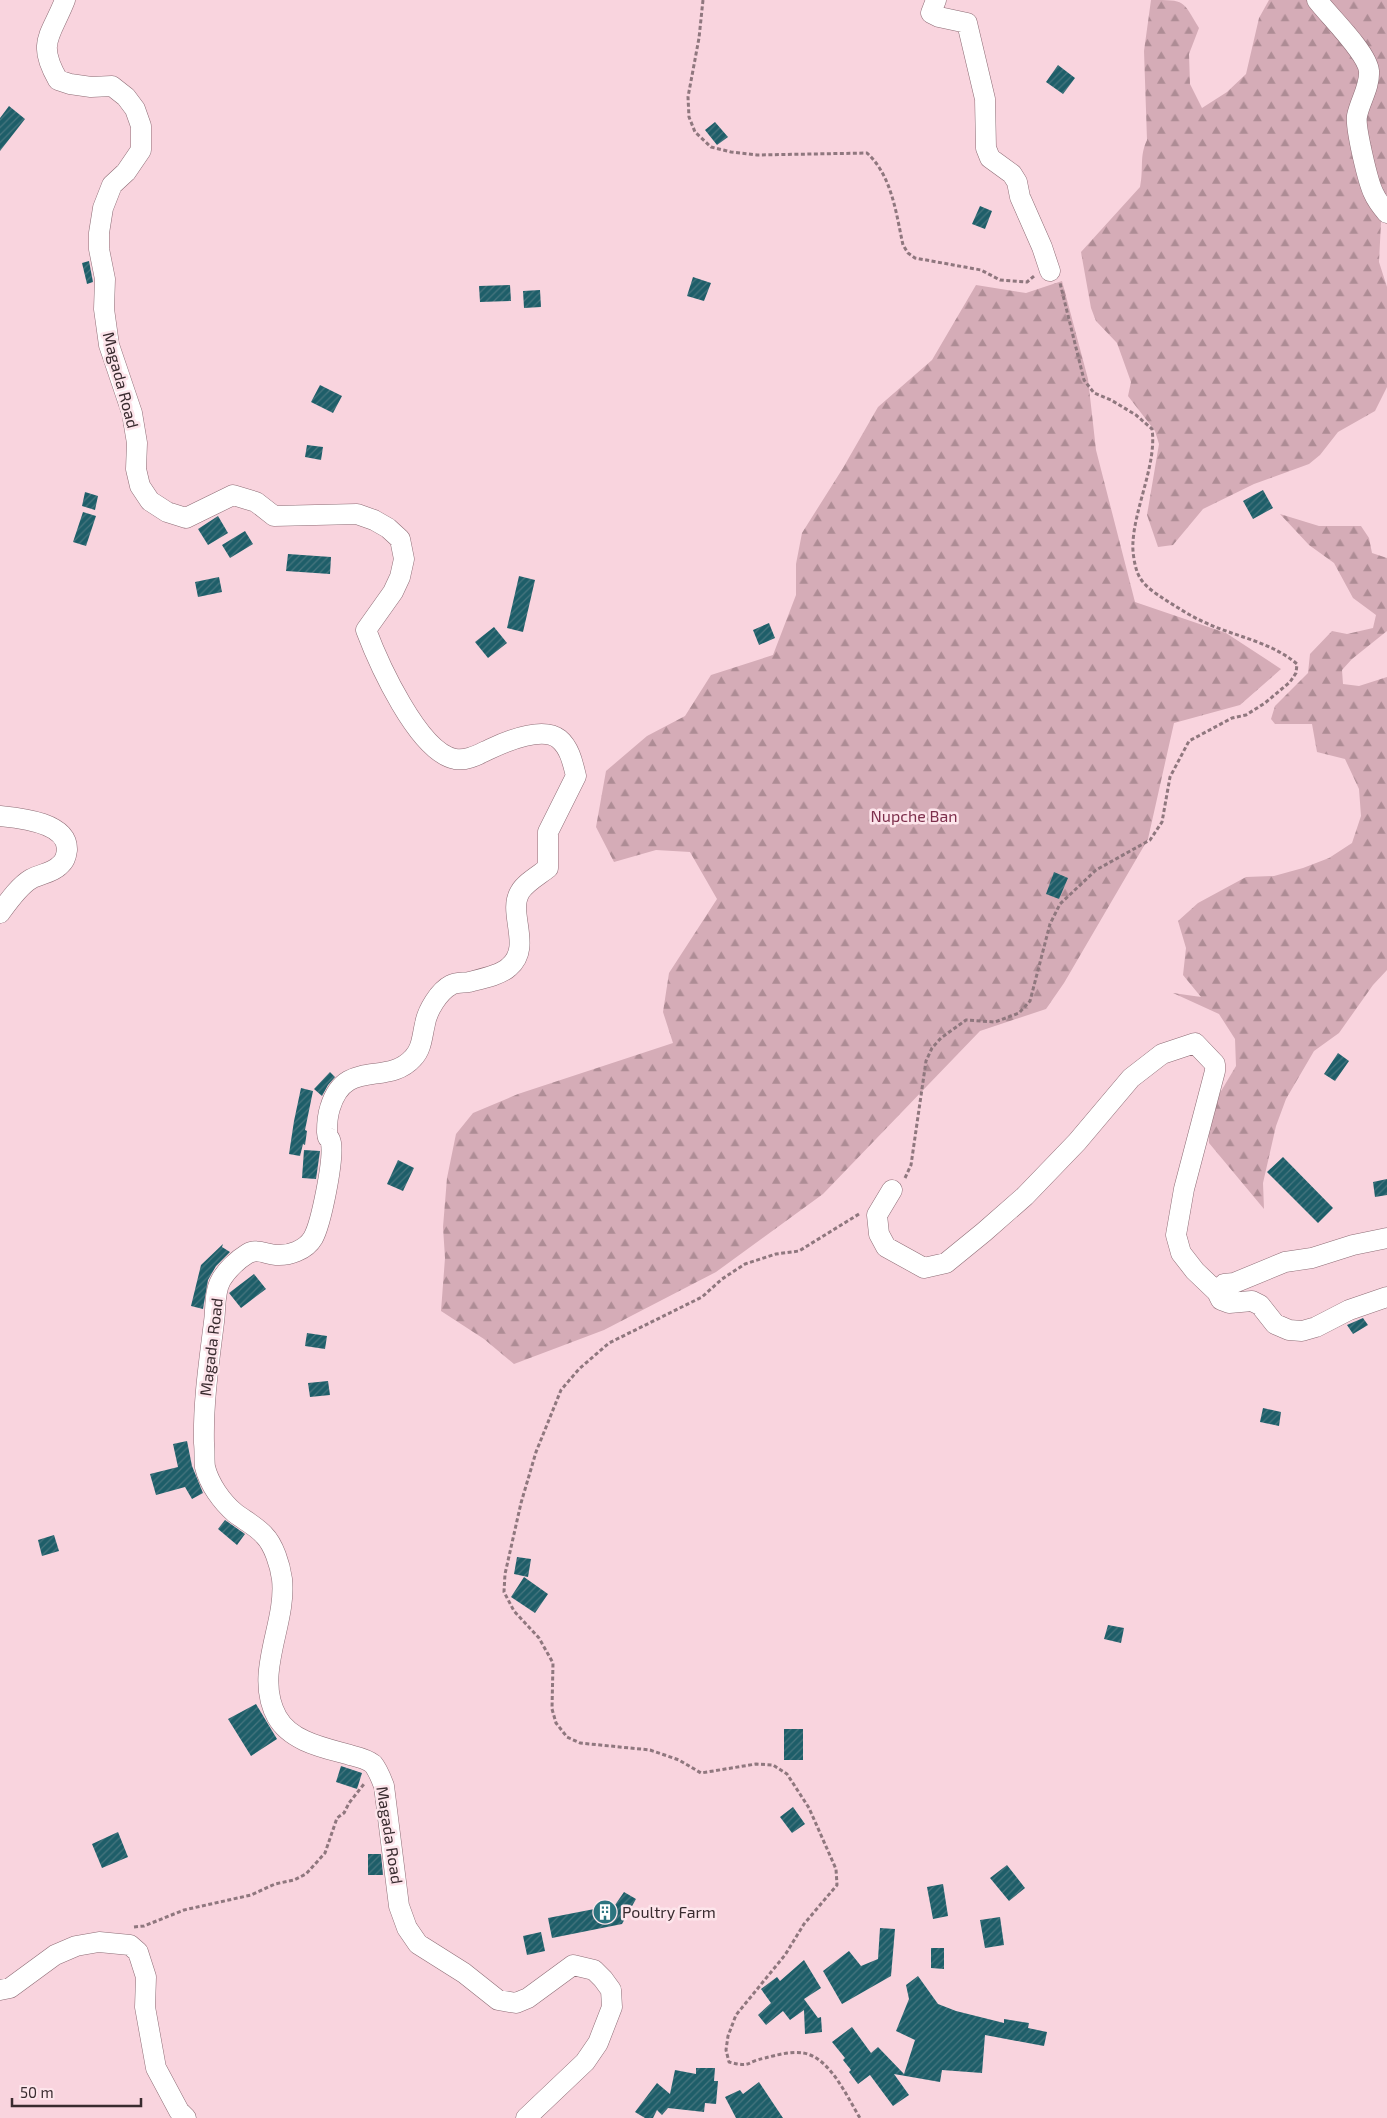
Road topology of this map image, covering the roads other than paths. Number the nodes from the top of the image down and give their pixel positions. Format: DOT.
graph roads {
  1 [pos="65,0"];
  2 [pos="936,0"];
  3 [pos="1317,0"];
  4 [pos="1387,213"];
  5 [pos="1050,271"];
  6 [pos="0,816"];
  7 [pos="0,913"];
  8 [pos="892,1190"];
  9 [pos="1387,1238"];
  10 [pos="1217,1292"];
  11 [pos="1387,1296"];
  12 [pos="0,1990"];
  13 [pos="186,2118"];
  14 [pos="526,2118"];
  1 -- 14 [label="street, Magada Road"];
  2 -- 5 [label="street"];
  3 -- 4 [label="street"];
  6 -- 7 [label="street"];
  8 -- 10 [label="street"];
  9 -- 10 [label="street"];
  10 -- 11 [label="street"];
  12 -- 13 [label="street"];
}
